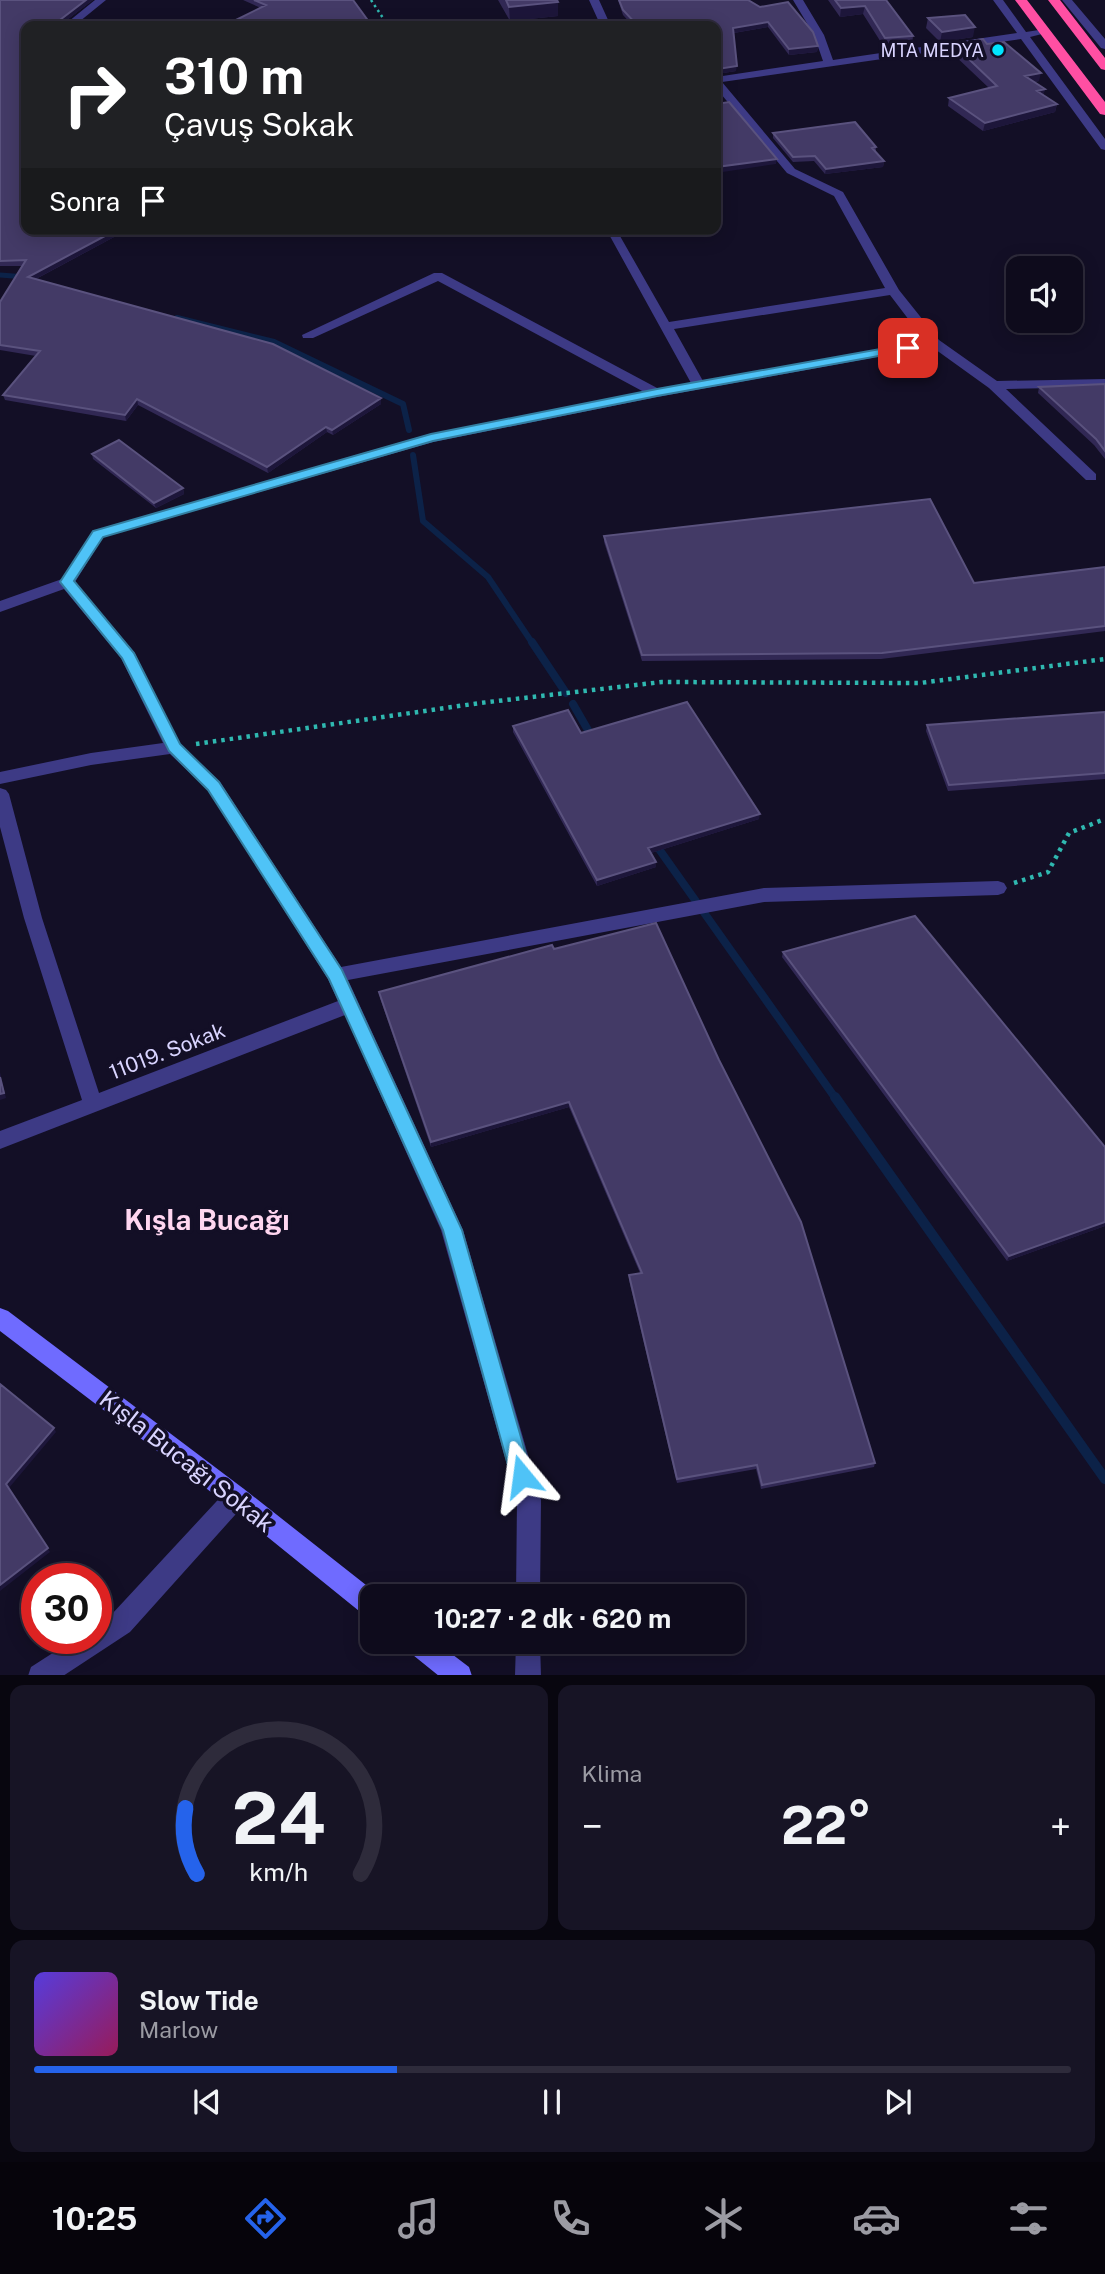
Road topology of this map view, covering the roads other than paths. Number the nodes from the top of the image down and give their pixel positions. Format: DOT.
graph roads {
  1 [pos="101,0"];
  2 [pos="594,0"];
  3 [pos="798,0"];
  4 [pos="998,0"];
  5 [pos="1021,0"];
  6 [pos="1054,0"];
  7 [pos="1067,0"];
  8 [pos="74,21"];
  9 [pos="606,21"];
  10 [pos="1077,30"];
  11 [pos="1045,32"];
  12 [pos="1024,35"];
  13 [pos="1105,46"];
  14 [pos="830,65"];
  15 [pos="1105,66"];
  16 [pos="721,80"];
  17 [pos="721,87"];
  18 [pos="1105,111"];
  19 [pos="1105,147"];
  20 [pos="614,235"];
  21 [pos="892,290"];
  22 [pos="667,326"];
  23 [pos="308,335"];
  24 [pos="934,343"];
  25 [pos="1105,383"];
  26 [pos="699,385"];
  27 [pos="994,385"];
  28 [pos="657,393"];
  29 [pos="1091,477"];
  30 [pos="66,582"];
  31 [pos="0,607"];
  32 [pos="174,748"];
  33 [pos="0,778"];
  34 [pos="0,794"];
  35 [pos="998,888"];
  36 [pos="336,975"];
  37 [pos="349,1005"];
  38 [pos="93,1104"];
  39 [pos="0,1140"];
  40 [pos="0,1318"];
  41 [pos="236,1497"];
  42 [pos="528,1584"];
  43 [pos="360,1596"];
  44 [pos="433,1654"];
  45 [pos="528,1654"];
  46 [pos="40,1675"];
  47 [pos="460,1675"];
  48 [pos="528,1675"];
  1 -- 8 [label="street"];
  2 -- 9 [label="street"];
  3 -- 14 [label="street"];
  4 -- 12 [label="street"];
  5 -- 11 [label="highway"];
  6 -- 10 [label="highway"];
  7 -- 13 [label="street"];
  10 -- 11 [label="highway"];
  10 -- 15 [label="highway"];
  11 -- 12 [label="street"];
  11 -- 18 [label="highway"];
  12 -- 14 [label="street"];
  12 -- 19 [label="street"];
  14 -- 16 [label="street"];
  17 -- 21 [label="street"];
  20 -- 22 [label="street"];
  21 -- 22 [label="street"];
  21 -- 24 [label="street"];
  22 -- 26 [label="street"];
  23 -- 28 [label="street"];
  24 -- 26 [label="street"];
  24 -- 27 [label="street"];
  25 -- 27 [label="street"];
  26 -- 28 [label="street"];
  27 -- 29 [label="street"];
  28 -- 30 [label="street"];
  30 -- 31 [label="street"];
  30 -- 32 [label="street"];
  32 -- 33 [label="street"];
  32 -- 36 [label="street"];
  34 -- 38 [label="street"];
  35 -- 36 [label="street"];
  36 -- 37 [label="street"];
  37 -- 38 [label="street, 11019. Sokak"];
  37 -- 42 [label="street"];
  38 -- 39 [label="street, 11019. Sokak"];
  40 -- 41 [label="street, Kışla Bucağı Sokak"];
  41 -- 43 [label="street, Kışla Bucağı Sokak"];
  41 -- 46 [label="street"];
  44 -- 47 [label="street"];
  45 -- 48 [label="street"];
}
